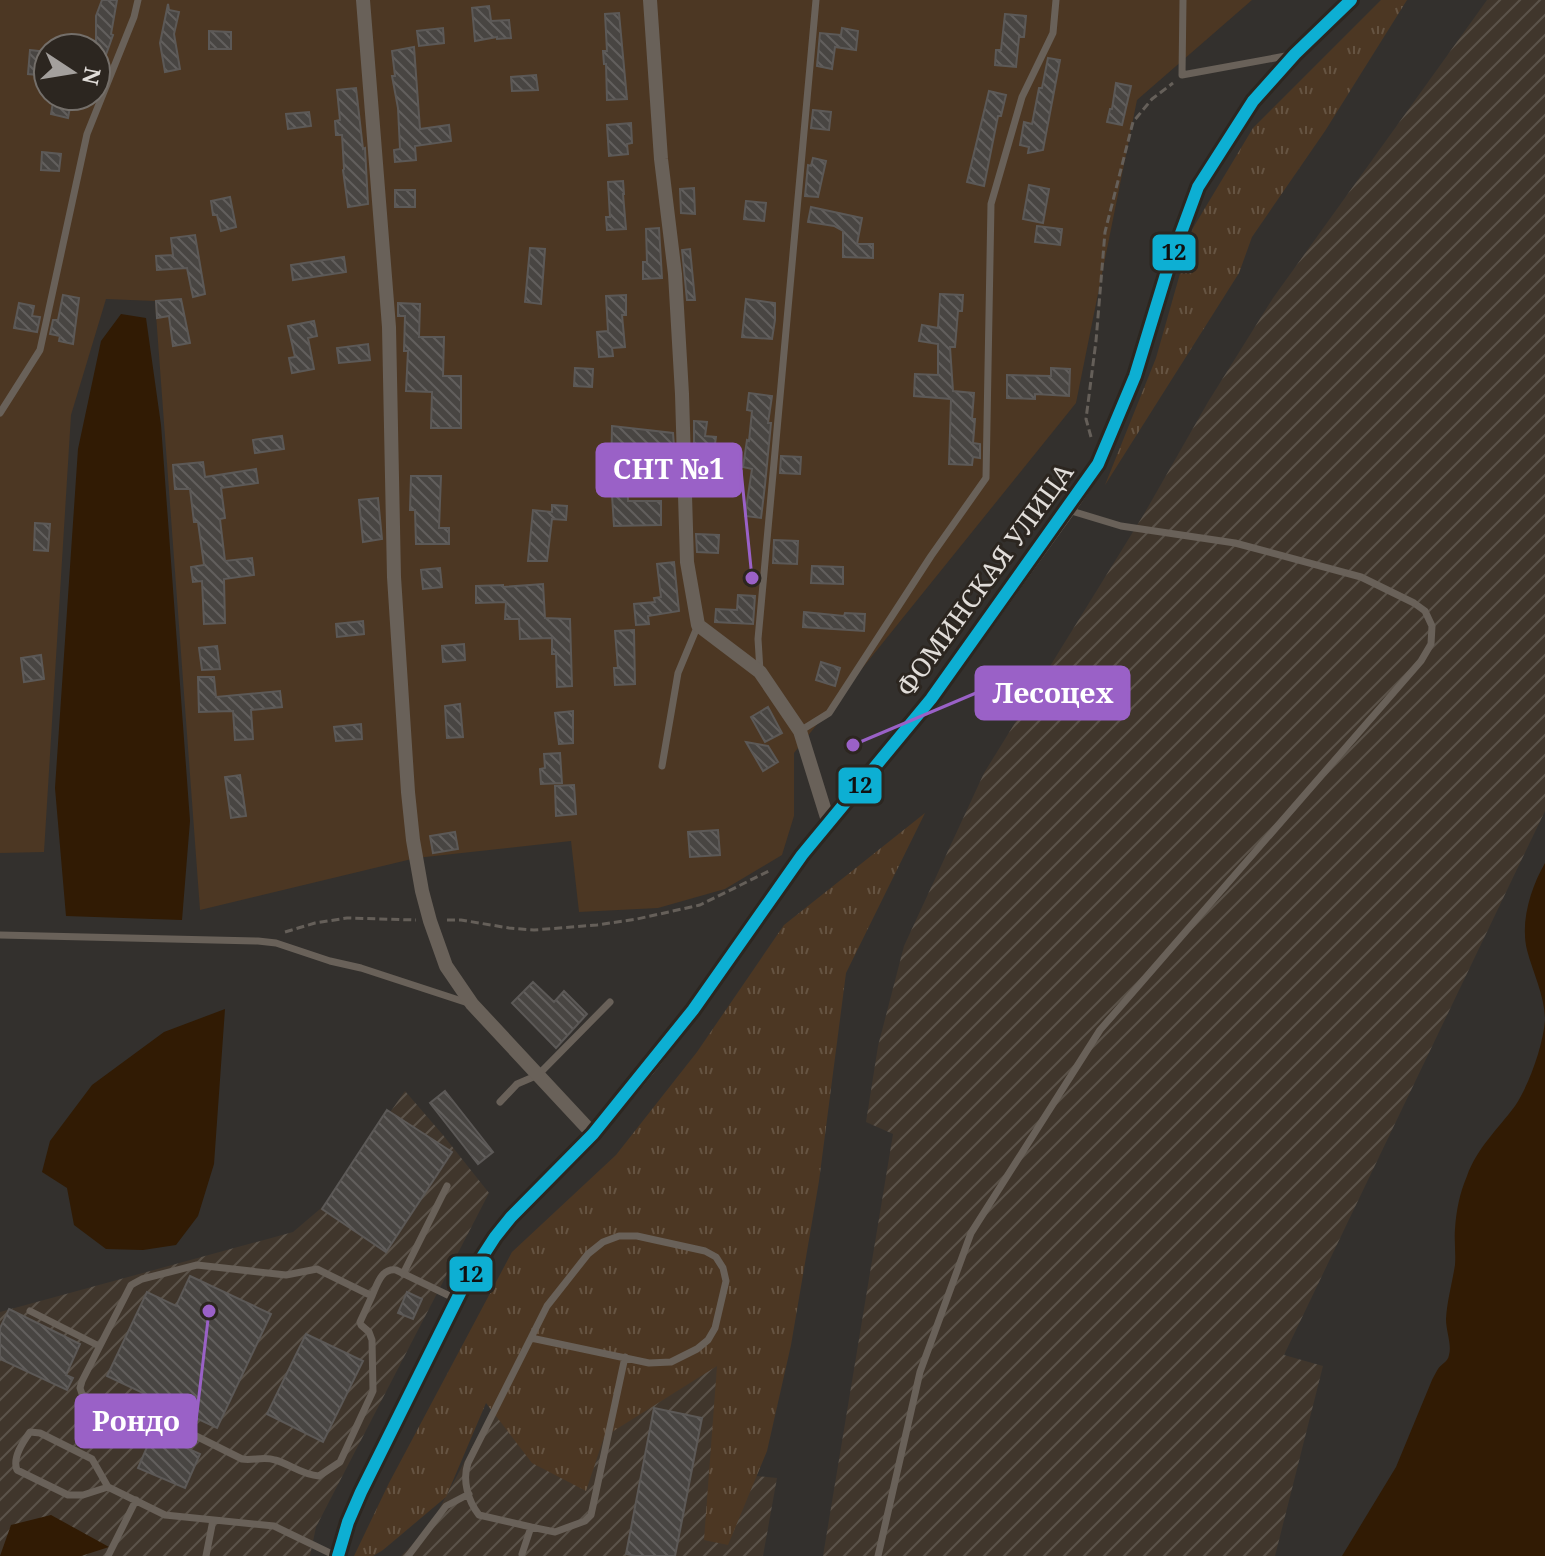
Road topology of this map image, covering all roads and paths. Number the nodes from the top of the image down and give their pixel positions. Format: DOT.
graph roads {
  1 [pos="138,0"];
  2 [pos="363,0"];
  3 [pos="650,0"];
  4 [pos="816,0"];
  5 [pos="1056,0"];
  6 [pos="1183,0"];
  7 [pos="1351,0"];
  8 [pos="1295,54"];
  9 [pos="1182,75"];
  10 [pos="0,413"];
  11 [pos="1098,464"];
  12 [pos="1067,510"];
  13 [pos="698,625"];
  14 [pos="760,672"];
  15 [pos="800,731"];
  16 [pos="662,766"];
  17 [pos="829,824"];
  18 [pos="777,867"];
  19 [pos="430,921"];
  20 [pos="276,934"];
  21 [pos="0,935"];
  22 [pos="610,1002"];
  23 [pos="472,1004"];
  24 [pos="538,1075"];
  25 [pos="500,1102"];
  26 [pos="593,1134"];
  27 [pos="447,1186"];
  28 [pos="403,1274"];
  29 [pos="372,1296"];
  30 [pos="456,1299"];
  31 [pos="30,1311"];
  32 [pos="531,1338"];
  33 [pos="99,1346"];
  34 [pos="625,1357"];
  35 [pos="108,1487"];
  36 [pos="469,1494"];
  37 [pos="136,1500"];
  38 [pos="213,1520"];
  39 [pos="531,1527"];
  40 [pos="524,1555"];
  41 [pos="108,1556"];
  42 [pos="206,1556"];
  43 [pos="337,1556"];
  44 [pos="408,1556"];
  45 [pos="878,1556"];
  1 -- 10 [label="lane"];
  2 -- 19 [label="street"];
  3 -- 13 [label="street"];
  4 -- 14 [label="lane"];
  5 -- 15 [label="lane"];
  6 -- 9 [label="lane"];
  7 -- 8 [label="street, ФОМИНСКАЯ УЛИЦА"];
  8 -- 9 [label="lane"];
  8 -- 11 [label="street, ФОМИНСКАЯ УЛИЦА"];
  9 -- 11 [label="path"];
  11 -- 12 [label="street, ФОМИНСКАЯ УЛИЦА"];
  12 -- 17 [label="street, ФОМИНСКАЯ УЛИЦА"];
  12 -- 45 [label="lane"];
  13 -- 14 [label="street"];
  13 -- 16 [label="lane"];
  14 -- 15 [label="street"];
  15 -- 17 [label="street"];
  17 -- 26 [label="street, ФОМИНСКАЯ УЛИЦА"];
  18 -- 19 [label="path"];
  19 -- 20 [label="path"];
  19 -- 23 [label="street"];
  21 -- 23 [label="lane"];
  22 -- 24 [label="lane"];
  23 -- 24 [label="street"];
  24 -- 25 [label="lane"];
  24 -- 26 [label="street"];
  26 -- 30 [label="street, ФОМИНСКАЯ УЛИЦА"];
  27 -- 28 [label="lane"];
  28 -- 29 [label="lane"];
  28 -- 30 [label="lane"];
  29 -- 33 [label="lane"];
  29 -- 33 [label="lane"];
  30 -- 43 [label="street, ФОМИНСКАЯ УЛИЦА"];
  31 -- 33 [label="lane"];
  32 -- 34 [label="lane"];
  32 -- 34 [label="lane"];
  32 -- 36 [label="lane"];
  34 -- 39 [label="lane"];
  35 -- 35 [label="lane"];
  35 -- 37 [label="lane"];
  36 -- 39 [label="lane"];
  36 -- 44 [label="lane"];
  37 -- 38 [label="lane"];
  37 -- 41 [label="lane"];
  38 -- 42 [label="lane"];
  38 -- 43 [label="lane"];
  39 -- 40 [label="lane"];
}
